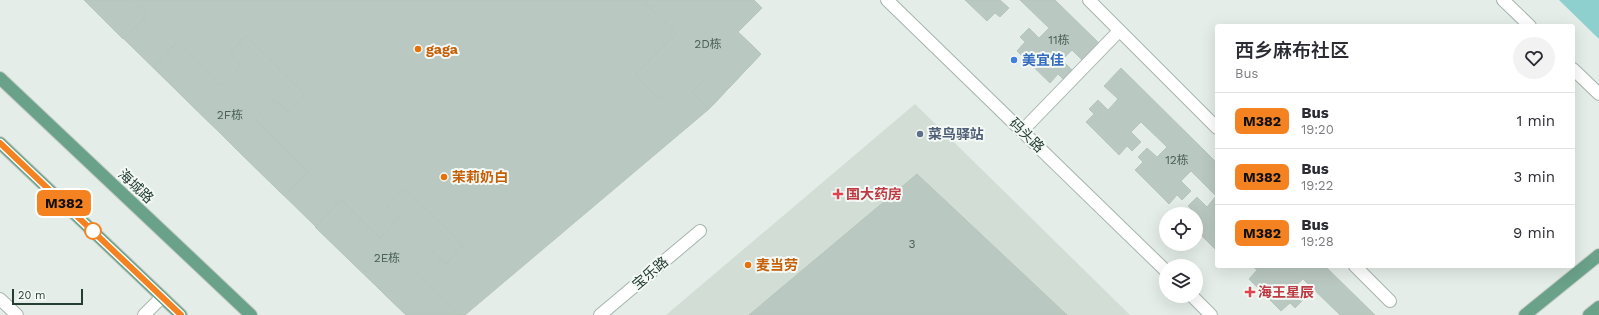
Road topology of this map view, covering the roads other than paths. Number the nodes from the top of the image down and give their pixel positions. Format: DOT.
graph roads {
  1 [pos="888,0"];
  2 [pos="1088,0"];
  3 [pos="1503,0"];
  4 [pos="1528,24"];
  5 [pos="1119,31"];
  6 [pos="1575,71"];
  7 [pos="0,78"];
  8 [pos="1599,94"];
  9 [pos="1215,126"];
  10 [pos="1022,131"];
  11 [pos="0,143"];
  12 [pos="700,231"];
  13 [pos="1599,255"];
  14 [pos="1159,264"];
  15 [pos="1357,268"];
  16 [pos="162,297"];
  17 [pos="0,299"];
  18 [pos="1390,301"];
  19 [pos="1199,303"];
  20 [pos="1599,306"];
  21 [pos="17,315"];
  22 [pos="144,315"];
  23 [pos="181,315"];
  24 [pos="251,315"];
  25 [pos="600,315"];
  26 [pos="1211,315"];
  27 [pos="1525,315"];
  28 [pos="1589,315"];
  1 -- 10 [label="street, 码头路"];
  2 -- 5 [label="street"];
  3 -- 4 [label="street"];
  5 -- 9 [label="street"];
  5 -- 10 [label="street"];
  6 -- 8 [label="street"];
  7 -- 24 [label="main road, 海城路"];
  10 -- 14 [label="street, 码头路"];
  11 -- 16 [label="main road"];
  12 -- 25 [label="street, 宝乐路"];
  13 -- 27 [label="main road"];
  15 -- 18 [label="street"];
  16 -- 22 [label="street"];
  16 -- 23 [label="main road"];
  17 -- 21 [label="street"];
  19 -- 26 [label="street"];
  20 -- 28 [label="main road"];
}
